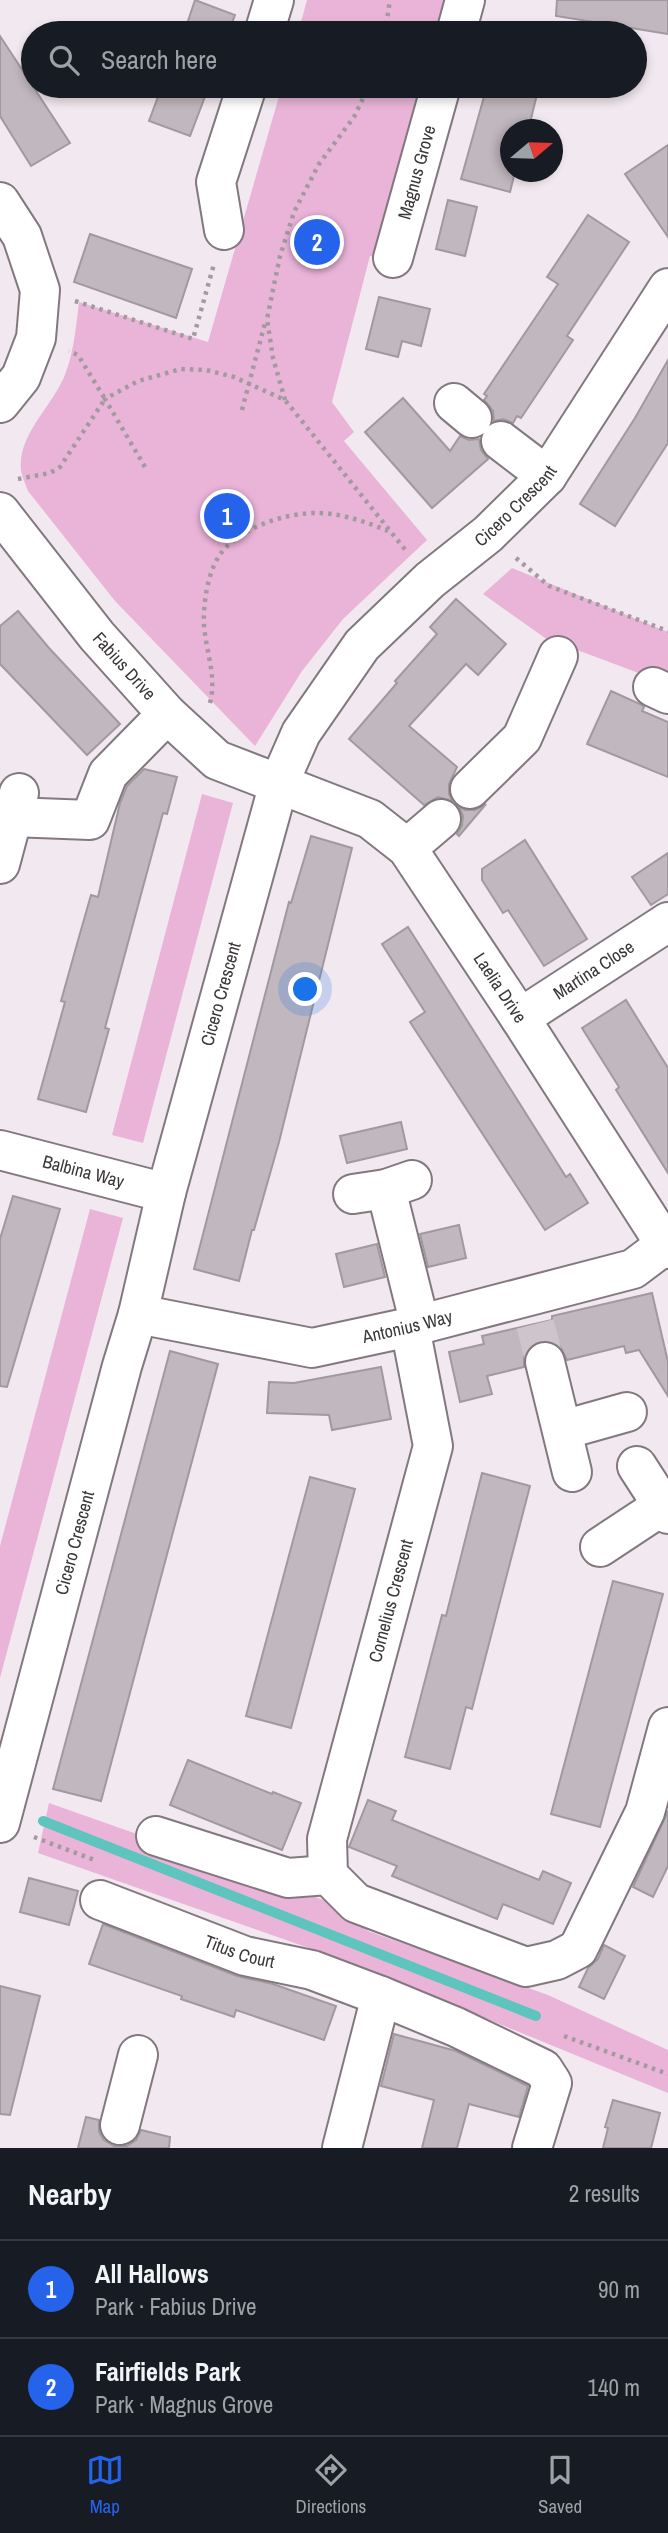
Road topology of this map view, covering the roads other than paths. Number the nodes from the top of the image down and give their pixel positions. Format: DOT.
graph roads {
  1 [pos="274,0"];
  2 [pos="465,0"];
  3 [pos="268,21"];
  4 [pos="459,21"];
  5 [pos="243,98"];
  6 [pos="438,98"];
  7 [pos="0,202"];
  8 [pos="224,230"];
  9 [pos="393,258"];
  10 [pos="668,288"];
  11 [pos="0,403"];
  12 [pos="476,421"];
  13 [pos="547,477"];
  14 [pos="6,496"];
  15 [pos="558,656"];
  16 [pos="180,726"];
  17 [pos="279,783"];
  18 [pos="470,789"];
  19 [pos="441,820"];
  20 [pos="407,848"];
  21 [pos="0,864"];
  22 [pos="668,922"];
  23 [pos="520,1018"];
  24 [pos="0,1150"];
  25 [pos="384,1188"];
  26 [pos="166,1194"];
  27 [pos="667,1247"];
  28 [pos="138,1314"];
  29 [pos="415,1326"];
  30 [pos="545,1362"];
  31 [pos="627,1412"];
  32 [pos="563,1430"];
  33 [pos="637,1466"];
  34 [pos="572,1472"];
  35 [pos="665,1510"];
  36 [pos="600,1547"];
  37 [pos="668,1727"];
  38 [pos="11,1736"];
  39 [pos="0,1823"];
  40 [pos="156,1836"];
  41 [pos="328,1875"];
  42 [pos="100,1900"];
  43 [pos="381,1996"];
  44 [pos="138,2056"];
  45 [pos="120,2125"];
  46 [pos="342,2148"];
  47 [pos="532,2148"];
  1 -- 3 [label="street"];
  2 -- 4 [label="street"];
  5 -- 8 [label="street"];
  6 -- 9 [label="street, Magnus Grove"];
  7 -- 11 [label="street"];
  10 -- 13 [label="street, Cicero Crescent"];
  12 -- 13 [label="street"];
  13 -- 17 [label="street, Cicero Crescent"];
  14 -- 16 [label="street, Fabius Drive"];
  15 -- 18 [label="street"];
  16 -- 17 [label="street, Fabius Drive"];
  16 -- 21 [label="street"];
  17 -- 20 [label="street, Laelia Drive"];
  17 -- 26 [label="street, Cicero Crescent"];
  19 -- 20 [label="street"];
  20 -- 23 [label="street, Laelia Drive"];
  22 -- 23 [label="street, Martina Close"];
  23 -- 27 [label="street, Laelia Drive"];
  24 -- 26 [label="street, Balbina Way"];
  25 -- 29 [label="street, Cornelius Crescent"];
  26 -- 28 [label="street, Cicero Crescent"];
  27 -- 29 [label="street, Antonius Way"];
  28 -- 29 [label="street, Antonius Way"];
  28 -- 38 [label="street, Cicero Crescent"];
  29 -- 41 [label="street, Cornelius Crescent"];
  30 -- 32 [label="street"];
  31 -- 32 [label="street"];
  32 -- 34 [label="street"];
  33 -- 35 [label="street"];
  35 -- 36 [label="street"];
  37 -- 41 [label="street"];
  38 -- 39 [label="street, Cicero Crescent"];
  40 -- 41 [label="street"];
  42 -- 43 [label="street, Titus Court"];
  43 -- 46 [label="street"];
  43 -- 47 [label="street, Titus Court"];
  44 -- 45 [label="street"];
}
